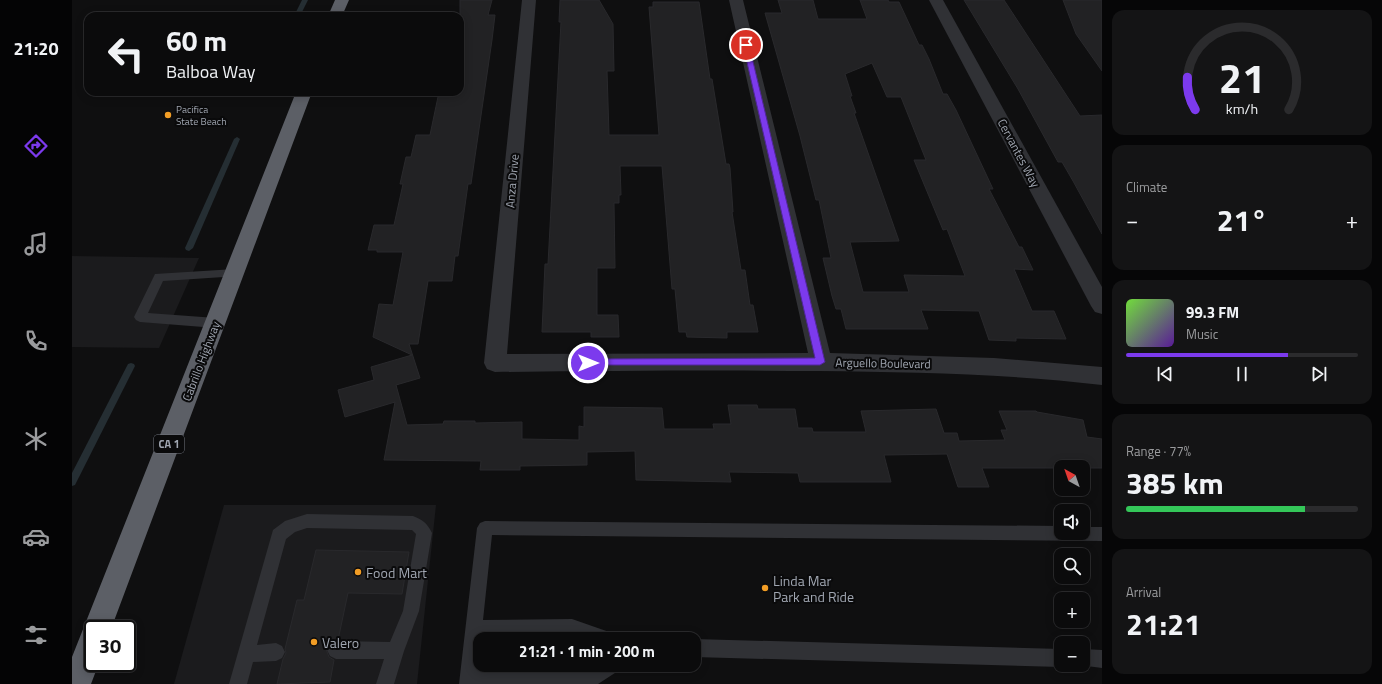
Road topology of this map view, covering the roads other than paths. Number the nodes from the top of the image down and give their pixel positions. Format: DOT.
graph roads {
  1 [pos="342,0"];
  2 [pos="529,0"];
  3 [pos="736,0"];
  4 [pos="936,0"];
  5 [pos="337,12"];
  6 [pos="302,96"];
  7 [pos="235,273"];
  8 [pos="1102,306"];
  9 [pos="216,323"];
  10 [pos="820,362"];
  11 [pos="495,363"];
  12 [pos="1102,376"];
  13 [pos="1102,534"];
  14 [pos="100,620"];
  15 [pos="474,629"];
  16 [pos="584,632"];
  17 [pos="701,648"];
  18 [pos="336,650"];
  19 [pos="395,651"];
  20 [pos="276,652"];
  21 [pos="247,654"];
  22 [pos="1054,658"];
  23 [pos="1090,658"];
  24 [pos="1102,659"];
  25 [pos="84,663"];
  26 [pos="601,672"];
  27 [pos="468,682"];
  28 [pos="76,684"];
  29 [pos="238,684"];
  30 [pos="385,684"];
  1 -- 5 [label="highway"];
  2 -- 11 [label="street, Anza Drive"];
  3 -- 10 [label="street"];
  4 -- 8 [label="street, Cervantes Way"];
  6 -- 7 [label="highway, Cabrillo Highway / CA 1"];
  7 -- 9 [label="highway, Cabrillo Highway / CA 1"];
  7 -- 9 [label="lane"];
  9 -- 14 [label="highway, Cabrillo Highway / CA 1"];
  10 -- 11 [label="street, Arguello Boulevard"];
  10 -- 12 [label="street, Arguello Boulevard"];
  13 -- 15 [label="lane"];
  15 -- 16 [label="lane"];
  15 -- 27 [label="lane"];
  17 -- 22 [label="lane"];
  18 -- 19 [label="lane"];
  19 -- 21 [label="lane"];
  19 -- 30 [label="lane"];
  20 -- 21 [label="lane"];
  21 -- 29 [label="lane"];
  23 -- 24 [label="lane"];
  25 -- 28 [label="highway"];
  26 -- 27 [label="lane"];
}
